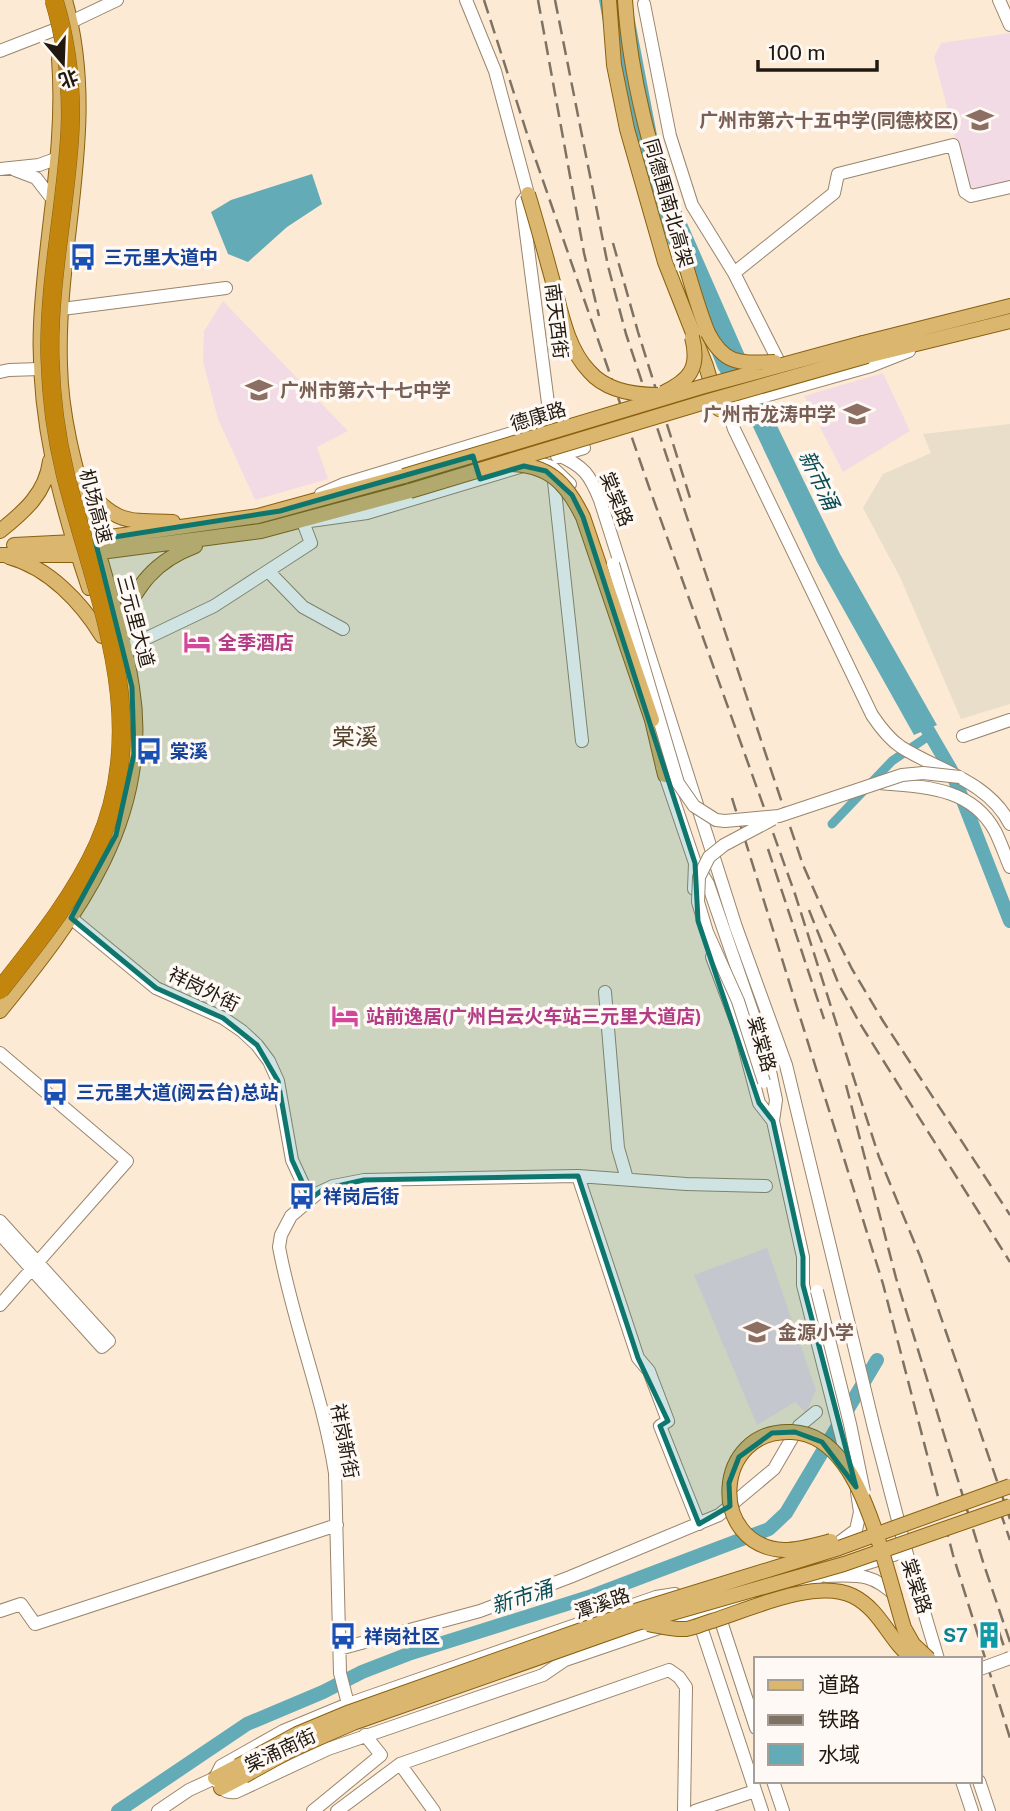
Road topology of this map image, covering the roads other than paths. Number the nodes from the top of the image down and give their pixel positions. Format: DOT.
graph roads {
  1 [pos="46,0"];
  2 [pos="54,0"];
  3 [pos="65,0"];
  4 [pos="117,0"];
  5 [pos="466,0"];
  6 [pos="600,0"];
  7 [pos="609,0"];
  8 [pos="616,0"];
  9 [pos="625,0"];
  10 [pos="999,0"];
  11 [pos="644,4"];
  12 [pos="70,22"];
  13 [pos="1010,25"];
  14 [pos="54,30"];
  15 [pos="0,51"];
  16 [pos="58,158"];
  17 [pos="6,169"];
  18 [pos="1010,187"];
  19 [pos="528,194"];
  20 [pos="53,200"];
  21 [pos="669,260"];
  22 [pos="734,273"];
  23 [pos="226,288"];
  24 [pos="1010,306"];
  25 [pos="62,309"];
  26 [pos="1010,321"];
  27 [pos="935,340"];
  28 [pos="865,350"];
  29 [pos="794,362"];
  30 [pos="40,369"];
  31 [pos="0,372"];
  32 [pos="792,388"];
  33 [pos="658,395"];
  34 [pos="727,407"];
  35 [pos="625,410"];
  36 [pos="551,421"];
  37 [pos="469,446"];
  38 [pos="584,448"];
  39 [pos="51,457"];
  40 [pos="554,460"];
  41 [pos="484,473"];
  42 [pos="80,483"];
  43 [pos="600,500"];
  44 [pos="297,507"];
  45 [pos="303,522"];
  46 [pos="213,523"];
  47 [pos="0,531"];
  48 [pos="216,538"];
  49 [pos="96,546"];
  50 [pos="76,549"];
  51 [pos="0,552"];
  52 [pos="269,572"];
  53 [pos="118,623"];
  54 [pos="343,629"];
  55 [pos="103,640"];
  56 [pos="123,645"];
  57 [pos="1010,720"];
  58 [pos="963,736"];
  59 [pos="582,741"];
  60 [pos="665,775"];
  61 [pos="960,777"];
  62 [pos="880,783"];
  63 [pos="698,806"];
  64 [pos="678,812"];
  65 [pos="779,816"];
  66 [pos="1010,824"];
  67 [pos="695,863"];
  68 [pos="1010,867"];
  69 [pos="71,918"];
  70 [pos="0,979"];
  71 [pos="0,990"];
  72 [pos="606,992"];
  73 [pos="0,1011"];
  74 [pos="0,1053"];
  75 [pos="773,1121"];
  76 [pos="578,1176"];
  77 [pos="627,1179"];
  78 [pos="766,1186"];
  79 [pos="310,1199"];
  80 [pos="0,1222"];
  81 [pos="0,1234"];
  82 [pos="803,1258"];
  83 [pos="35,1266"];
  84 [pos="0,1305"];
  85 [pos="816,1412"];
  86 [pos="853,1468"];
  87 [pos="1010,1486"];
  88 [pos="1010,1506"];
  89 [pos="867,1512"];
  90 [pos="899,1522"];
  91 [pos="699,1524"];
  92 [pos="337,1525"];
  93 [pos="873,1533"];
  94 [pos="831,1547"];
  95 [pos="906,1550"];
  96 [pos="888,1557"];
  97 [pos="827,1576"];
  98 [pos="710,1586"];
  99 [pos="690,1592"];
  100 [pos="902,1601"];
  101 [pos="717,1609"];
  102 [pos="617,1610"];
  103 [pos="0,1611"];
  104 [pos="697,1615"];
  105 [pos="634,1630"];
  106 [pos="339,1649"];
  107 [pos="910,1657"];
  108 [pos="920,1657"];
  109 [pos="927,1657"];
  110 [pos="937,1657"];
  111 [pos="1010,1658"];
  112 [pos="982,1668"];
  113 [pos="348,1704"];
  114 [pos="754,1722"];
  115 [pos="754,1725"];
  116 [pos="735,1727"];
  117 [pos="365,1735"];
  118 [pos="400,1764"];
  119 [pos="241,1771"];
  120 [pos="218,1783"];
  121 [pos="774,1783"];
  122 [pos="963,1783"];
  123 [pos="980,1783"];
  124 [pos="755,1791"];
  125 [pos="702,1810"];
  126 [pos="158,1811"];
  127 [pos="313,1811"];
  128 [pos="337,1811"];
  129 [pos="434,1811"];
  130 [pos="684,1811"];
  131 [pos="762,1811"];
  132 [pos="783,1811"];
  133 [pos="972,1811"];
  134 [pos="989,1811"];
  1 -- 14 [label="main road, 三元里大道"];
  2 -- 71 [label="highway, 机场高速, bridge"];
  3 -- 12 [label="main road, 三元里大道"];
  4 -- 12 [label="street"];
  5 -- 19 [label="street, 南天西街"];
  6 -- 33 [label="main road, bridge"];
  7 -- 21 [label="main road, 同德围南北高架"];
  8 -- 21 [label="main road, 同德围南北高架"];
  9 -- 29 [label="main road, bridge"];
  10 -- 13 [label="street"];
  11 -- 22 [label="street"];
  12 -- 14 [label="street"];
  12 -- 25 [label="main road, 三元里大道"];
  14 -- 15 [label="street"];
  14 -- 16 [label="main road, 三元里大道"];
  16 -- 17 [label="street"];
  16 -- 20 [label="main road, 三元里大道"];
  17 -- 20 [label="street"];
  18 -- 22 [label="street"];
  19 -- 33 [label="main road, bridge"];
  19 -- 36 [label="street, 南天西街"];
  20 -- 30 [label="main road, 三元里大道"];
  21 -- 34 [label="main road, 同德围南北高架"];
  22 -- 32 [label="street"];
  23 -- 25 [label="street"];
  24 -- 28 [label="main road, 德康路"];
  25 -- 42 [label="main road, 三元里大道"];
  26 -- 27 [label="main road, 德康路"];
  27 -- 28 [label="main road, 德康路"];
  27 -- 32 [label="street"];
  28 -- 29 [label="main road, 德康路, bridge"];
  28 -- 41 [label="main road, 德康路, bridge"];
  29 -- 35 [label="main road, 德康路, bridge"];
  30 -- 31 [label="street"];
  30 -- 39 [label="main road, 三元里大道"];
  32 -- 34 [label="street"];
  33 -- 35 [label="main road, bridge"];
  34 -- 61 [label="street"];
  35 -- 44 [label="main road, 德康路, bridge"];
  36 -- 37 [label="street"];
  36 -- 40 [label="street, 南天西街"];
  37 -- 41 [label="street"];
  37 -- 44 [label="street"];
  38 -- 40 [label="street"];
  39 -- 47 [label="main road"];
  39 -- 50 [label="main road, 三元里大道"];
  40 -- 41 [label="street"];
  40 -- 43 [label="street, 棠棠路"];
  40 -- 59 [label="street"];
  40 -- 60 [label="street, 棠棠路"];
  41 -- 45 [label="main road, 德康路, bridge"];
  41 -- 45 [label="street"];
  41 -- 60 [label="main road, bridge"];
  42 -- 46 [label="main road"];
  42 -- 49 [label="main road, 三元里大道"];
  43 -- 63 [label="street, 棠棠路"];
  43 -- 65 [label="street, bridge"];
  44 -- 46 [label="main road, 德康路"];
  45 -- 48 [label="main road, 德康路"];
  45 -- 52 [label="street"];
  46 -- 49 [label="main road, 德康路"];
  48 -- 49 [label="main road, 德康路"];
  48 -- 53 [label="main road"];
  49 -- 50 [label="main road, 德康路"];
  49 -- 53 [label="main road, 三元里大道"];
  50 -- 51 [label="main road, 德康路"];
  50 -- 55 [label="main road, 三元里大道"];
  51 -- 55 [label="main road"];
  52 -- 54 [label="street"];
  52 -- 56 [label="street"];
  53 -- 56 [label="main road, 三元里大道"];
  55 -- 56 [label="main road"];
  55 -- 70 [label="main road, 三元里大道"];
  56 -- 69 [label="main road, 三元里大道"];
  57 -- 58 [label="street"];
  60 -- 64 [label="street, 棠棠路"];
  61 -- 62 [label="street, bridge"];
  61 -- 66 [label="street"];
  62 -- 65 [label="street, bridge"];
  62 -- 68 [label="street"];
  63 -- 64 [label="street"];
  63 -- 90 [label="street, 棠棠路"];
  64 -- 67 [label="street, 棠棠路"];
  65 -- 75 [label="street, bridge"];
  67 -- 75 [label="street"];
  67 -- 75 [label="street, 棠棠路"];
  69 -- 73 [label="main road, 三元里大道"];
  69 -- 79 [label="street, 祥岗外街"];
  72 -- 77 [label="street"];
  74 -- 83 [label="street"];
  75 -- 82 [label="street, 棠棠路"];
  76 -- 77 [label="street"];
  76 -- 79 [label="street"];
  76 -- 91 [label="street"];
  77 -- 78 [label="street"];
  79 -- 92 [label="street, 祥岗新街"];
  80 -- 83 [label="street"];
  81 -- 83 [label="street"];
  82 -- 86 [label="street, 棠棠路"];
  82 -- 89 [label="street, bridge"];
  83 -- 83 [label="street"];
  83 -- 84 [label="street"];
  85 -- 91 [label="street"];
  86 -- 93 [label="street, 棠棠路"];
  86 -- 94 [label="street"];
  87 -- 93 [label="main road, 潭溪路, bridge"];
  88 -- 105 [label="main road, 潭溪路, bridge"];
  89 -- 93 [label="main road, bridge"];
  89 -- 109 [label="main road, bridge"];
  90 -- 93 [label="street, 棠涌南街"];
  90 -- 95 [label="street, 棠棠路"];
  91 -- 106 [label="street"];
  92 -- 103 [label="street"];
  92 -- 106 [label="street, 祥岗新街"];
  93 -- 94 [label="street, 棠涌南街"];
  93 -- 96 [label="street, 棠棠路"];
  93 -- 119 [label="main road, 潭溪路, bridge"];
  94 -- 98 [label="street, 棠涌南街"];
  95 -- 96 [label="street"];
  95 -- 110 [label="street, 棠棠路"];
  96 -- 97 [label="street"];
  96 -- 100 [label="street, 棠棠路"];
  97 -- 100 [label="street"];
  97 -- 101 [label="street, 棠涌南街"];
  98 -- 99 [label="street, 棠涌南街"];
  98 -- 101 [label="street"];
  99 -- 102 [label="street, 棠涌南街"];
  99 -- 104 [label="street"];
  100 -- 108 [label="street, 棠棠路"];
  101 -- 104 [label="street, 棠涌南街"];
  101 -- 114 [label="street"];
  102 -- 105 [label="street"];
  102 -- 113 [label="street, 棠涌南街"];
  104 -- 105 [label="street, 棠涌南街"];
  104 -- 116 [label="street"];
  105 -- 107 [label="main road, bridge"];
  105 -- 117 [label="street, 棠涌南街"];
  105 -- 119 [label="main road, 潭溪路, bridge"];
  106 -- 113 [label="street, 祥岗新街"];
  111 -- 112 [label="street, bridge"];
  113 -- 120 [label="street, 棠涌南街"];
  115 -- 116 [label="street"];
  116 -- 124 [label="street"];
  117 -- 120 [label="street, 棠涌南街"];
  117 -- 127 [label="street"];
  118 -- 128 [label="street"];
  118 -- 129 [label="street"];
  118 -- 130 [label="street"];
  119 -- 120 [label="main road, 潭溪路"];
  120 -- 126 [label="street"];
  121 -- 132 [label="street"];
  122 -- 133 [label="street"];
  123 -- 134 [label="street"];
  124 -- 125 [label="street"];
  124 -- 131 [label="street"];
}
